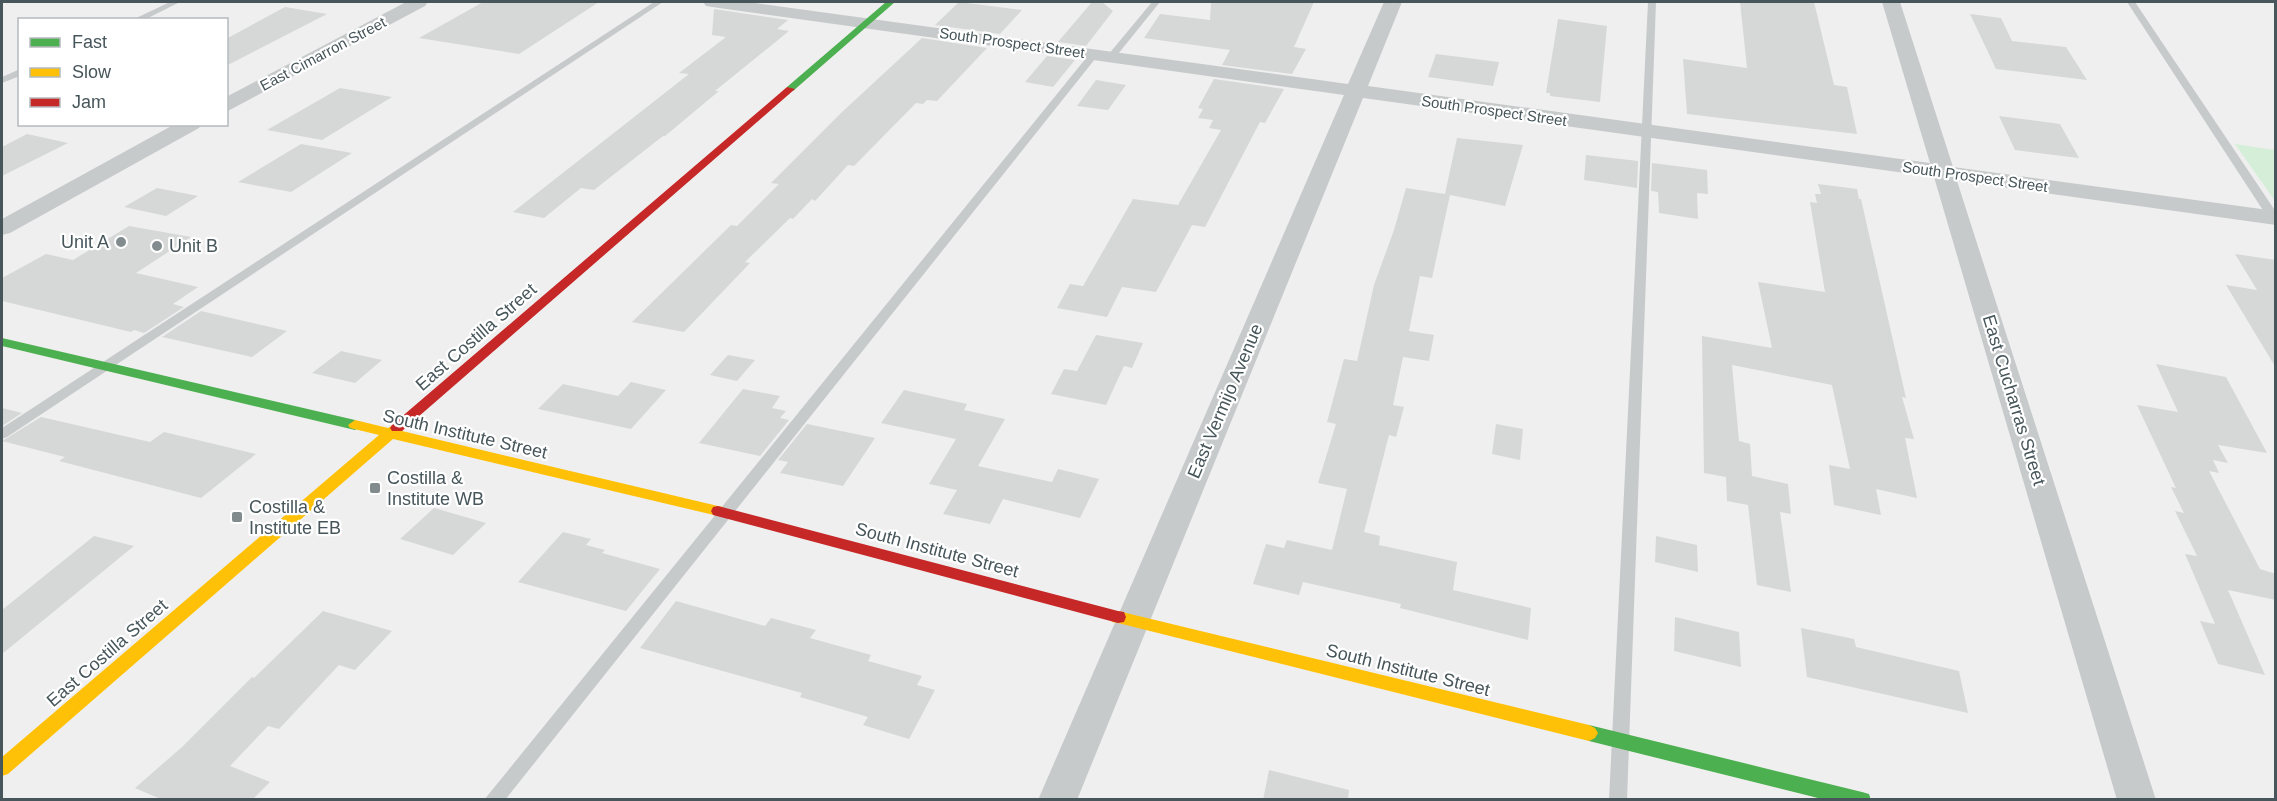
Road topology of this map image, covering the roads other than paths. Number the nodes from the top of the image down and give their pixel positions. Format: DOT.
graph roads {
  1 [pos="176,2"];
  2 [pos="418,2"];
  3 [pos="659,2"];
  4 [pos="712,2"];
  5 [pos="891,2"];
  6 [pos="1156,2"];
  7 [pos="1393,2"];
  8 [pos="1652,2"];
  9 [pos="1891,2"];
  10 [pos="2131,2"];
  11 [pos="140,18"];
  12 [pos="866,23"];
  13 [pos="1102,56"];
  14 [pos="18,73"];
  15 [pos="2,80"];
  16 [pos="1354,91"];
  17 [pos="228,105"];
  18 [pos="188,126"];
  19 [pos="1647,132"];
  20 [pos="1943,172"];
  21 [pos="2275,219"];
  22 [pos="2,228"];
  23 [pos="237,268"];
  24 [pos="250,270"];
  25 [pos="2,342"];
  26 [pos="103,366"];
  27 [pos="2,434"];
  28 [pos="389,435"];
  29 [pos="723,512"];
  30 [pos="1134,621"];
  31 [pos="1620,740"];
  32 [pos="2,768"];
  33 [pos="493,800"];
  34 [pos="1057,800"];
  35 [pos="1618,800"];
  36 [pos="1862,800"];
  37 [pos="2137,800"];
  1 -- 11 [label="lane"];
  2 -- 17 [label="street, East Cimarron Street"];
  3 -- 24 [label="lane"];
  4 -- 12 [label="street, South Prospect Street"];
  5 -- 12 [label="street, East Costilla Street"];
  6 -- 13 [label="lane"];
  7 -- 16 [label="street, East Vermijo Avenue"];
  8 -- 19 [label="lane"];
  9 -- 20 [label="street, East Cucharras Street"];
  10 -- 21 [label="lane"];
  12 -- 13 [label="street, South Prospect Street"];
  12 -- 28 [label="street, East Costilla Street"];
  13 -- 16 [label="street, South Prospect Street"];
  13 -- 29 [label="lane"];
  14 -- 15 [label="lane"];
  16 -- 19 [label="street, South Prospect Street"];
  16 -- 30 [label="street, East Vermijo Avenue"];
  18 -- 22 [label="street"];
  19 -- 20 [label="street, South Prospect Street"];
  19 -- 31 [label="lane"];
  20 -- 21 [label="street, South Prospect Street"];
  20 -- 37 [label="street, East Cucharras Street"];
  23 -- 24 [label="lane"];
  24 -- 26 [label="lane"];
  25 -- 26 [label="street, South Institute Street"];
  26 -- 27 [label="lane"];
  26 -- 28 [label="street, South Institute Street"];
  28 -- 29 [label="street, South Institute Street"];
  28 -- 32 [label="street, East Costilla Street"];
  29 -- 30 [label="street, South Institute Street"];
  29 -- 33 [label="lane"];
  30 -- 31 [label="street, South Institute Street"];
  30 -- 34 [label="street, East Vermijo Avenue"];
  31 -- 35 [label="lane"];
  31 -- 36 [label="street, South Institute Street"];
}
